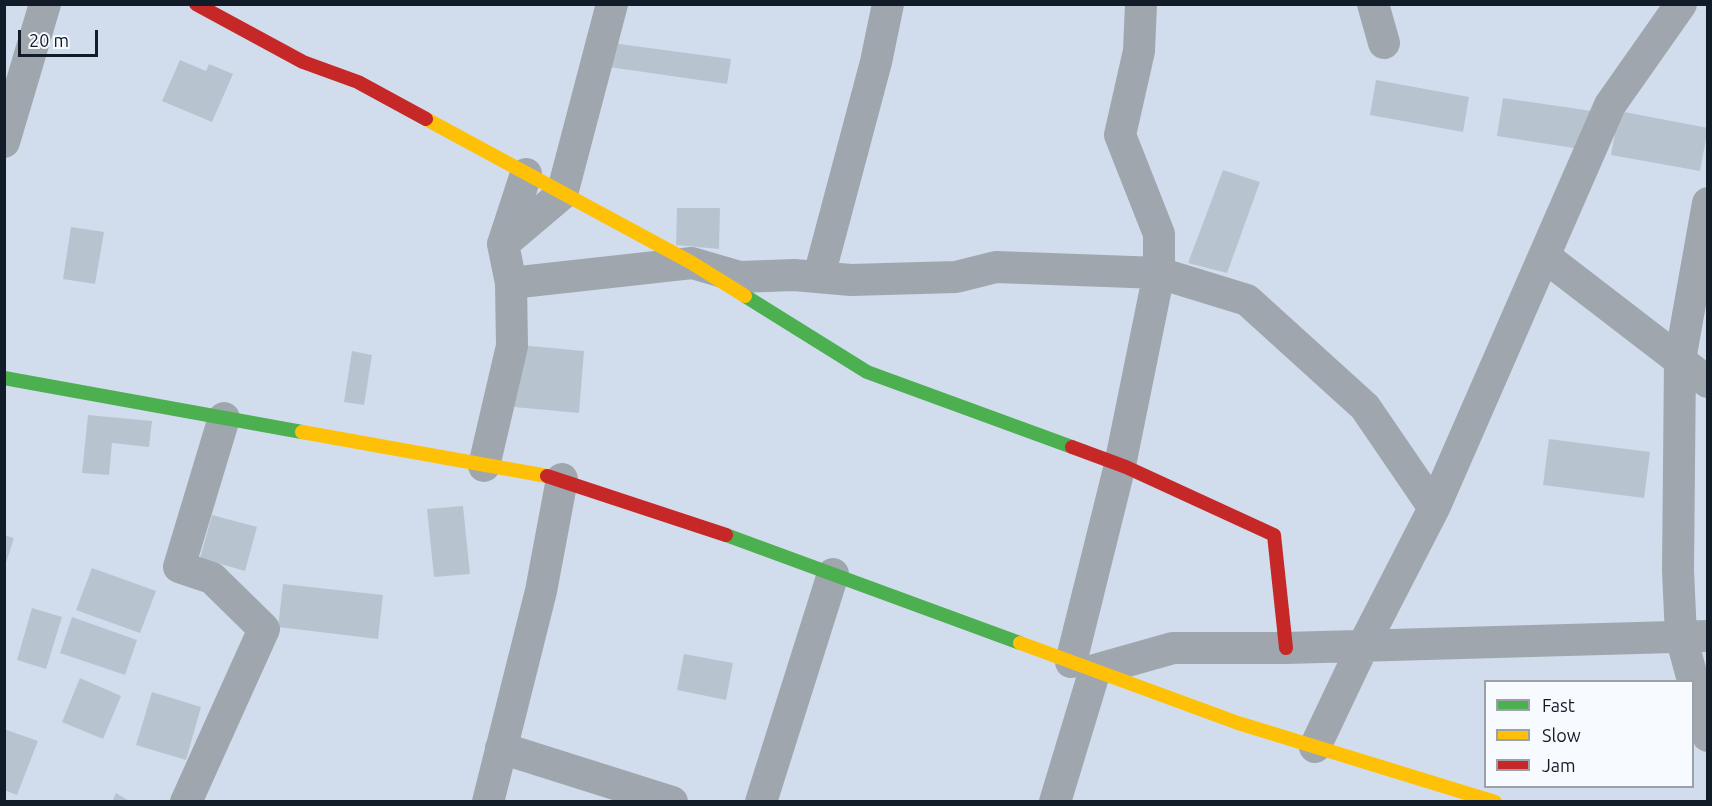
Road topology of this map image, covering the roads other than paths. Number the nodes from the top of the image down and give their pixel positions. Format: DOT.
graph roads {
  1 [pos="45,4"];
  2 [pos="196,4"];
  3 [pos="612,4"];
  4 [pos="888,4"];
  5 [pos="1141,4"];
  6 [pos="1373,4"];
  7 [pos="1681,4"];
  8 [pos="1384,43"];
  9 [pos="19,48"];
  10 [pos="4,142"];
  11 [pos="526,174"];
  12 [pos="562,194"];
  13 [pos="1707,202"];
  14 [pos="503,244"];
  15 [pos="1544,256"];
  16 [pos="692,263"];
  17 [pos="1159,273"];
  18 [pos="819,276"];
  19 [pos="511,283"];
  20 [pos="1680,360"];
  21 [pos="4,378"];
  22 [pos="1707,382"];
  23 [pos="224,418"];
  24 [pos="1120,465"];
  25 [pos="484,466"];
  26 [pos="562,479"];
  27 [pos="1434,508"];
  28 [pos="832,574"];
  29 [pos="1694,636"];
  30 [pos="1363,646"];
  31 [pos="1286,648"];
  32 [pos="1083,666"];
  33 [pos="1707,736"];
  34 [pos="1315,747"];
  35 [pos="501,748"];
  36 [pos="186,801"];
  37 [pos="488,801"];
  38 [pos="672,801"];
  39 [pos="761,801"];
  40 [pos="1055,801"];
  41 [pos="1495,801"];
  1 -- 9 [label="street"];
  2 -- 11 [label="street"];
  3 -- 12 [label="street"];
  4 -- 18 [label="street"];
  5 -- 17 [label="street"];
  6 -- 8 [label="street"];
  7 -- 15 [label="street"];
  9 -- 10 [label="street"];
  11 -- 12 [label="street"];
  11 -- 14 [label="street"];
  12 -- 14 [label="street"];
  12 -- 16 [label="street"];
  13 -- 20 [label="street"];
  14 -- 19 [label="street"];
  15 -- 20 [label="street"];
  15 -- 27 [label="street"];
  16 -- 18 [label="street"];
  16 -- 19 [label="street"];
  16 -- 24 [label="street"];
  17 -- 18 [label="street"];
  17 -- 24 [label="street"];
  17 -- 27 [label="street"];
  19 -- 25 [label="street"];
  20 -- 22 [label="street"];
  20 -- 29 [label="street"];
  21 -- 23 [label="street"];
  23 -- 25 [label="street"];
  23 -- 36 [label="street"];
  24 -- 31 [label="street"];
  24 -- 32 [label="street"];
  25 -- 26 [label="street"];
  26 -- 28 [label="street"];
  26 -- 35 [label="street"];
  27 -- 30 [label="street"];
  28 -- 32 [label="street"];
  28 -- 39 [label="street"];
  29 -- 30 [label="street"];
  29 -- 33 [label="street"];
  30 -- 31 [label="street"];
  30 -- 34 [label="street"];
  31 -- 32 [label="street"];
  32 -- 34 [label="street"];
  32 -- 40 [label="street"];
  34 -- 41 [label="street"];
  35 -- 37 [label="street"];
  35 -- 38 [label="street"];
}
